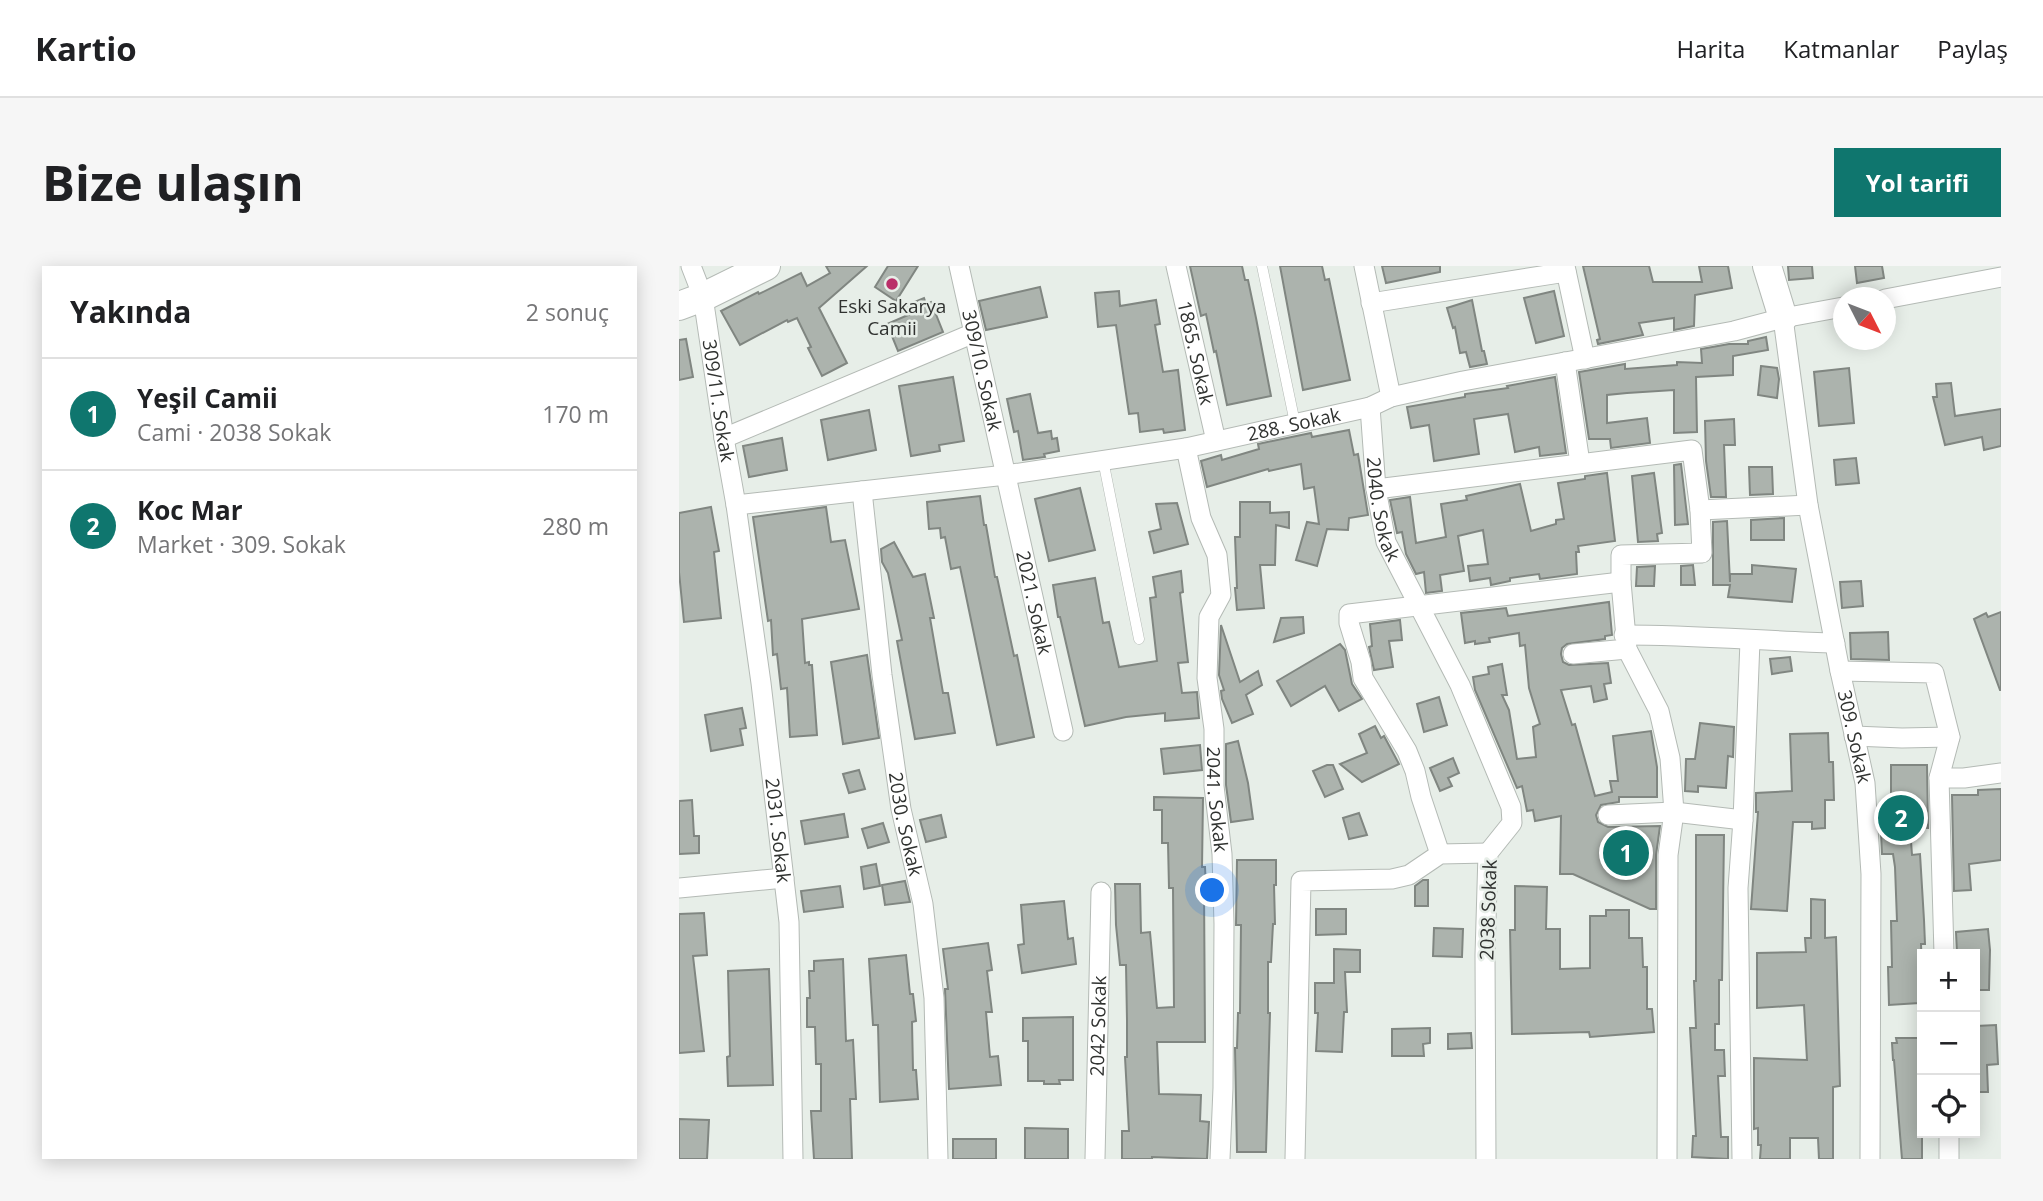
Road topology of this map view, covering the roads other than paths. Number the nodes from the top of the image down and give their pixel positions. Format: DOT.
graph roads {
  1 [pos="691,266"];
  2 [pos="766,266"];
  3 [pos="959,266"];
  4 [pos="1176,266"];
  5 [pos="1262,266"];
  6 [pos="1364,266"];
  7 [pos="1767,266"];
  8 [pos="1565,269"];
  9 [pos="1978,274"];
  10 [pos="2001,277"];
  11 [pos="1896,296"];
  12 [pos="691,302"];
  13 [pos="1371,303"];
  14 [pos="1833,309"];
  15 [pos="1783,318"];
  16 [pos="974,333"];
  17 [pos="1585,359"];
  18 [pos="1565,362"];
  19 [pos="1391,397"];
  20 [pos="1370,407"];
  21 [pos="1295,423"];
  22 [pos="724,438"];
  23 [pos="1216,441"];
  24 [pos="1186,448"];
  25 [pos="1103,460"];
  26 [pos="1580,463"];
  27 [pos="1006,475"];
  28 [pos="1376,489"];
  29 [pos="862,491"];
  30 [pos="736,505"];
  31 [pos="1808,505"];
  32 [pos="1700,510"];
  33 [pos="1621,582"];
  34 [pos="1419,606"];
  35 [pos="1139,639"];
  36 [pos="1749,641"];
  37 [pos="1625,642"];
  38 [pos="1835,643"];
  39 [pos="1573,654"];
  40 [pos="1840,671"];
  41 [pos="1063,731"];
  42 [pos="1854,736"];
  43 [pos="1950,737"];
  44 [pos="2001,773"];
  45 [pos="1939,778"];
  46 [pos="1674,812"];
  47 [pos="1608,816"];
  48 [pos="1743,820"];
  49 [pos="1488,853"];
  50 [pos="1440,855"];
  51 [pos="784,878"];
  52 [pos="679,888"];
  53 [pos="1101,892"];
  54 [pos="1944,949"];
  55 [pos="1949,1138"];
  56 [pos="793,1159"];
  57 [pos="938,1159"];
  58 [pos="1095,1159"];
  59 [pos="1220,1159"];
  60 [pos="1295,1159"];
  61 [pos="1486,1159"];
  62 [pos="1667,1159"];
  63 [pos="1742,1159"];
  64 [pos="1870,1159"];
  65 [pos="1949,1159"];
  1 -- 12 [label="street, 309/11. Sokak"];
  2 -- 12 [label="street"];
  3 -- 16 [label="street, 309/10. Sokak"];
  4 -- 23 [label="street, 1865. Sokak"];
  5 -- 21 [label="lane"];
  6 -- 13 [label="street"];
  7 -- 15 [label="street"];
  8 -- 13 [label="street"];
  8 -- 17 [label="street"];
  9 -- 10 [label="street"];
  9 -- 11 [label="street"];
  12 -- 22 [label="street, 309/11. Sokak"];
  13 -- 19 [label="street"];
  14 -- 15 [label="street, 288. Sokak"];
  15 -- 17 [label="street, 288. Sokak"];
  15 -- 31 [label="street, 309. Sokak"];
  16 -- 22 [label="street"];
  16 -- 27 [label="street, 309/10. Sokak"];
  17 -- 18 [label="street, 288. Sokak"];
  18 -- 19 [label="street, 288. Sokak"];
  18 -- 26 [label="street"];
  19 -- 20 [label="street, 288. Sokak"];
  20 -- 21 [label="street, 288. Sokak"];
  20 -- 28 [label="street, 2040. Sokak"];
  21 -- 23 [label="street, 288. Sokak"];
  22 -- 30 [label="street, 309/11. Sokak"];
  23 -- 24 [label="street, 288. Sokak"];
  24 -- 25 [label="street, 288. Sokak"];
  24 -- 59 [label="street, 2041. Sokak"];
  25 -- 27 [label="street, 288. Sokak"];
  25 -- 35 [label="lane"];
  26 -- 28 [label="street"];
  26 -- 32 [label="street"];
  27 -- 29 [label="street, 288. Sokak"];
  27 -- 41 [label="street, 2021. Sokak"];
  28 -- 34 [label="street, 2040. Sokak"];
  29 -- 30 [label="street, 288. Sokak"];
  29 -- 57 [label="street, 2030. Sokak"];
  30 -- 51 [label="street, 2031. Sokak"];
  31 -- 32 [label="street"];
  31 -- 38 [label="street, 309. Sokak"];
  32 -- 33 [label="street"];
  33 -- 34 [label="street"];
  33 -- 37 [label="street"];
  34 -- 49 [label="street, 2038 Sokak"];
  34 -- 50 [label="street"];
  36 -- 37 [label="street"];
  36 -- 38 [label="street"];
  36 -- 48 [label="street"];
  37 -- 39 [label="street"];
  37 -- 46 [label="street"];
  38 -- 40 [label="street, 309. Sokak"];
  40 -- 42 [label="street, 309. Sokak"];
  40 -- 43 [label="street"];
  42 -- 43 [label="street"];
  42 -- 64 [label="street, 309. Sokak"];
  43 -- 45 [label="street"];
  44 -- 45 [label="street"];
  45 -- 54 [label="street"];
  46 -- 47 [label="street"];
  46 -- 48 [label="street"];
  46 -- 62 [label="street"];
  48 -- 63 [label="street"];
  49 -- 50 [label="street"];
  49 -- 61 [label="street, 2038 Sokak"];
  50 -- 60 [label="street"];
  51 -- 52 [label="street"];
  51 -- 56 [label="street, 2031. Sokak"];
  53 -- 58 [label="street, 2042 Sokak"];
  55 -- 65 [label="street"];
}
